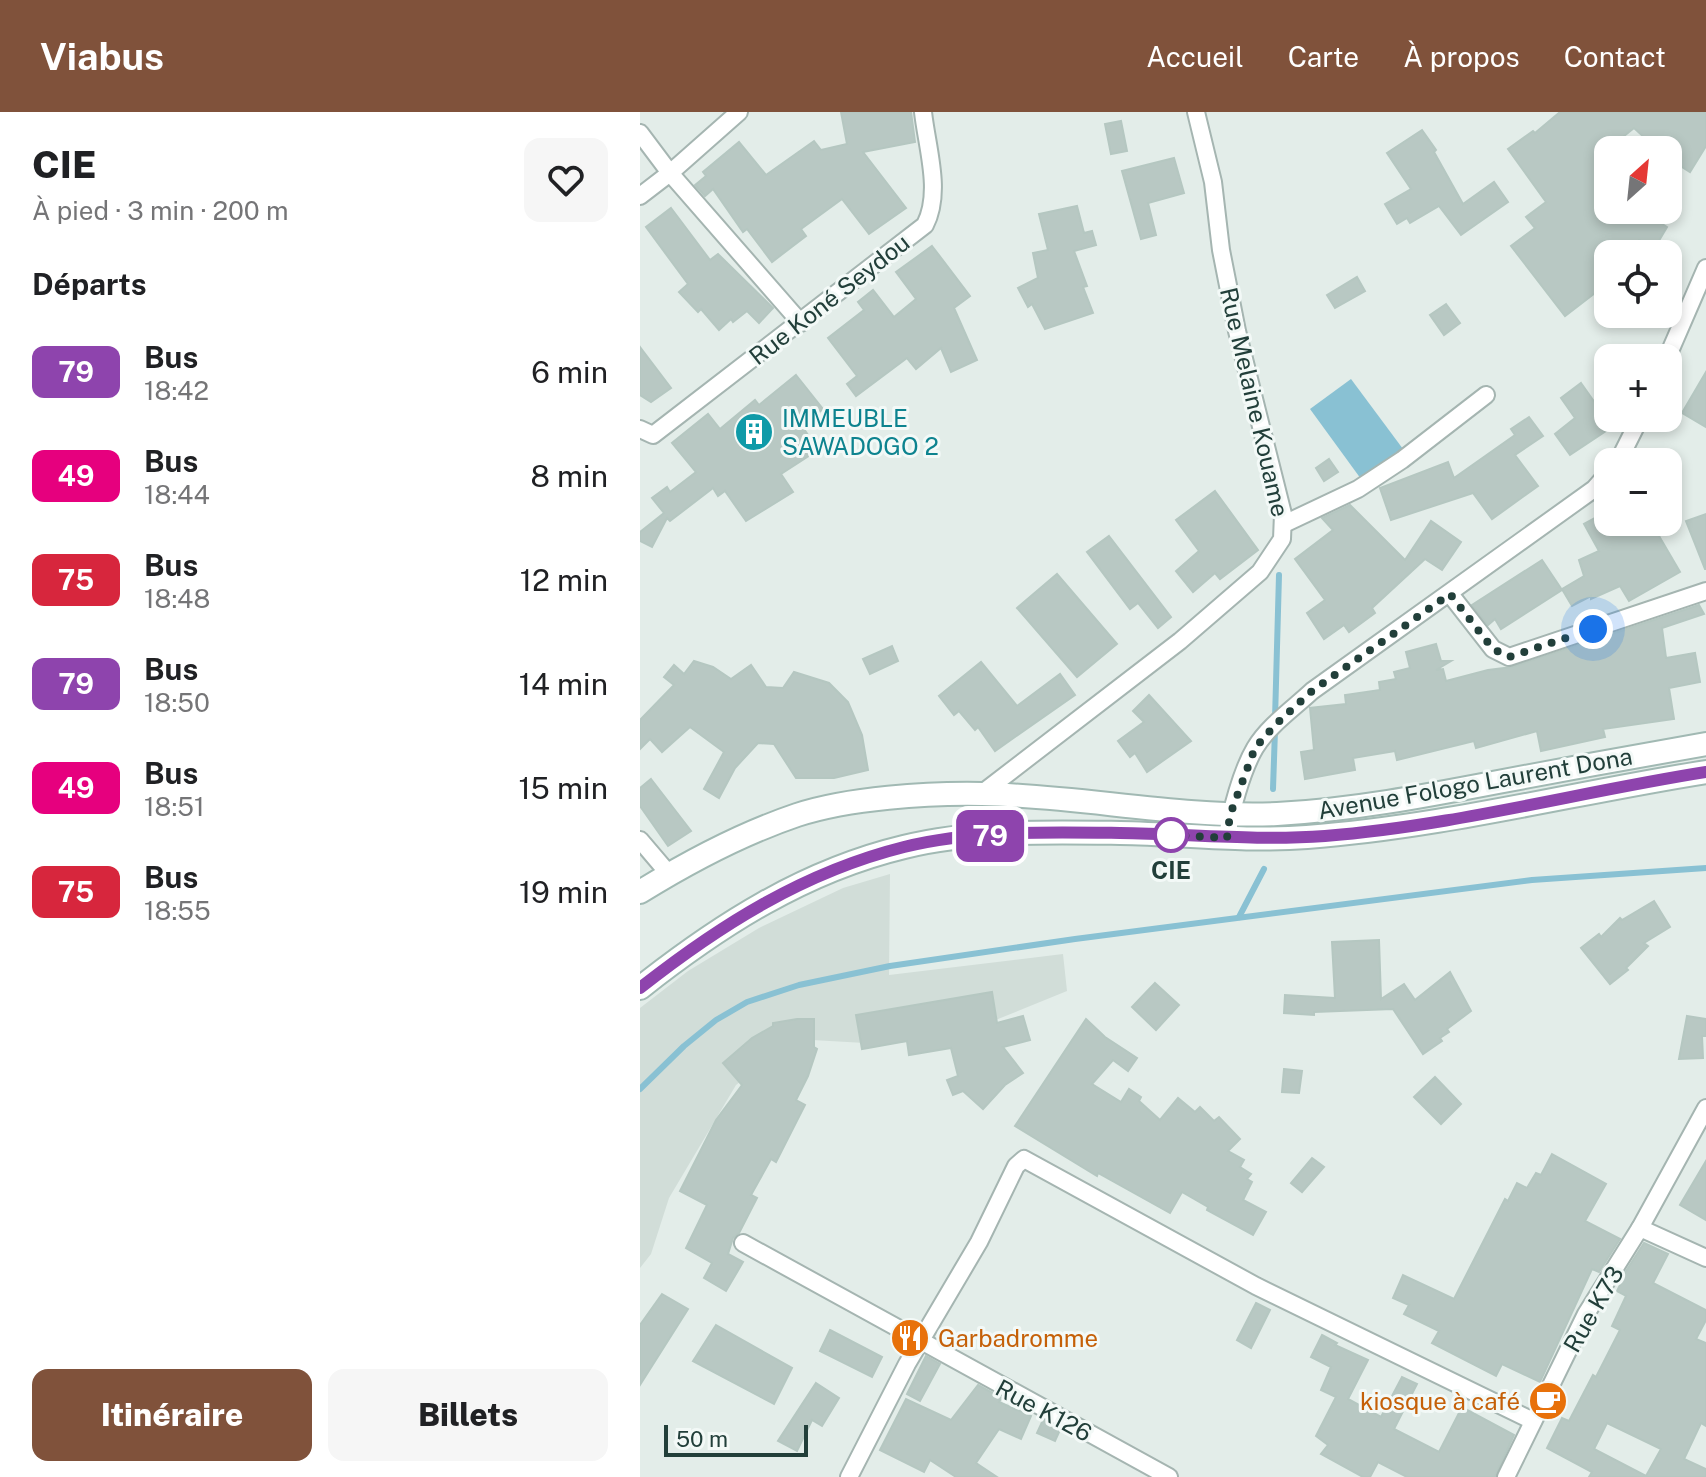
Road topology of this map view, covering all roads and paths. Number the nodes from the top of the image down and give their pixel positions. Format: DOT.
graph roads {
  1 [pos="739,112"];
  2 [pos="923,112"];
  3 [pos="1196,112"];
  4 [pos="640,133"];
  5 [pos="670,173"];
  6 [pos="640,196"];
  7 [pos="1706,268"];
  8 [pos="801,323"];
  9 [pos="1673,344"];
  10 [pos="1486,395"];
  11 [pos="640,429"];
  12 [pos="1594,489"];
  13 [pos="1284,524"];
  14 [pos="1706,591"];
  15 [pos="1450,594"];
  16 [pos="1706,744"];
  17 [pos="1706,772"];
  18 [pos="981,794"];
  19 [pos="1228,826"];
  20 [pos="640,840"];
  21 [pos="669,874"];
  22 [pos="640,892"];
  23 [pos="640,988"];
  24 [pos="1706,1108"];
  25 [pos="1640,1228"];
  26 [pos="743,1243"];
  27 [pos="1706,1258"];
  28 [pos="920,1342"];
  29 [pos="1533,1421"];
  30 [pos="849,1477"];
  31 [pos="1169,1477"];
  32 [pos="1506,1477"];
  1 -- 5 [label="street"];
  2 -- 8 [label="street, Rue Koné Seydou"];
  3 -- 13 [label="street, Rue Melaine Kouame"];
  4 -- 5 [label="street"];
  5 -- 6 [label="street"];
  5 -- 8 [label="street"];
  7 -- 9 [label="street"];
  8 -- 11 [label="street, Rue Koné Seydou"];
  10 -- 13 [label="street"];
  12 -- 15 [label="street"];
  13 -- 18 [label="street, Rue Melaine Kouame"];
  14 -- 15 [label="street"];
  15 -- 19 [label="street"];
  16 -- 19 [label="main road, Avenue Fologo Laurent Dona"];
  17 -- 19 [label="main road, Avenue Fologo Laurent Dona"];
  18 -- 19 [label="main road, Avenue Fologo Laurent Dona"];
  18 -- 21 [label="main road, Avenue Fologo Laurent Dona"];
  19 -- 23 [label="main road, Avenue Fologo Laurent Dona"];
  20 -- 21 [label="street"];
  21 -- 22 [label="main road, Avenue Fologo Laurent Dona"];
  24 -- 25 [label="street, Rue K73"];
  25 -- 27 [label="street"];
  25 -- 29 [label="street, Rue K73"];
  26 -- 28 [label="street, Rue K126"];
  28 -- 29 [label="street"];
  28 -- 30 [label="street"];
  28 -- 31 [label="street, Rue K126"];
  29 -- 32 [label="street, Rue K73"];
}
